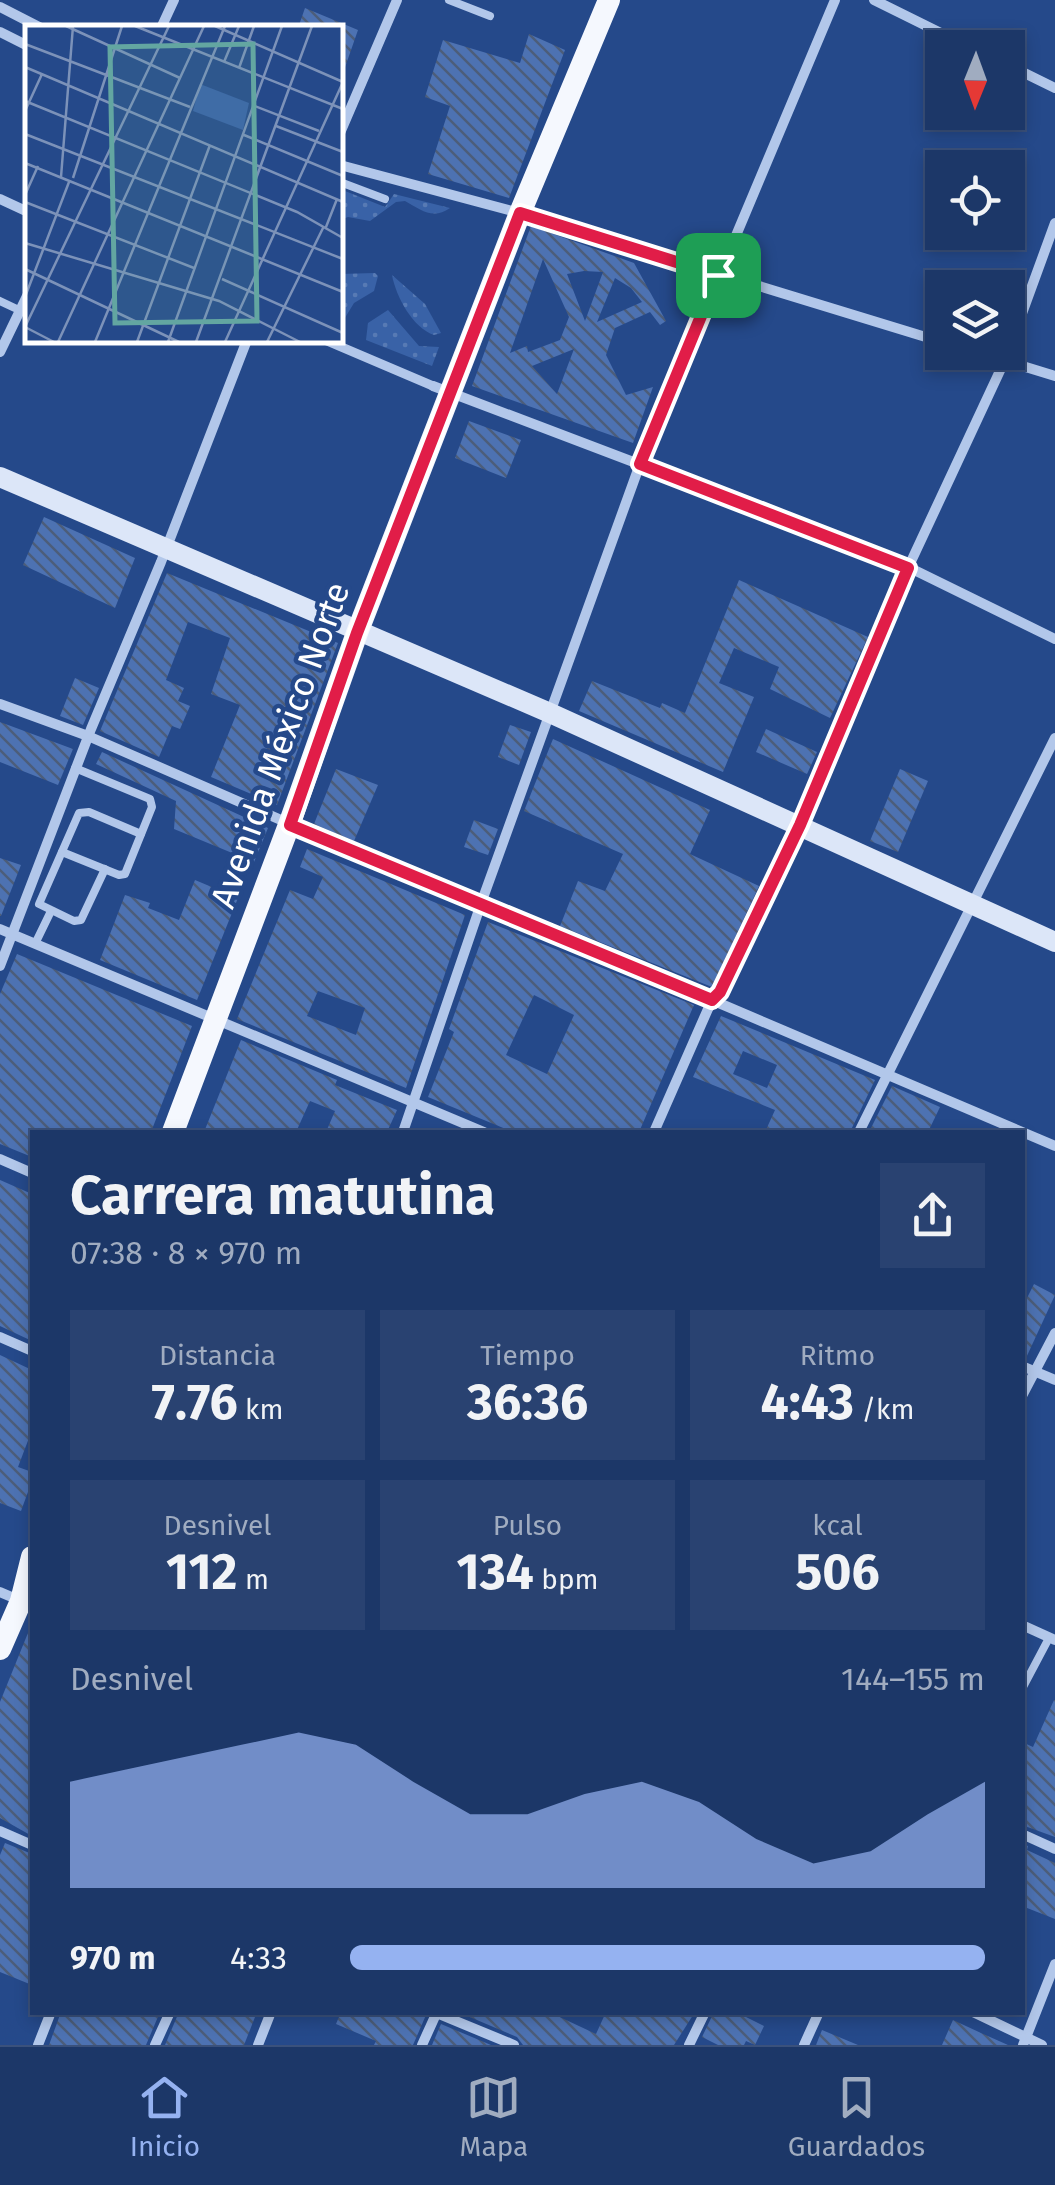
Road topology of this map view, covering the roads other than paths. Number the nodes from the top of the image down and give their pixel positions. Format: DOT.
graph roads {
  1 [pos="174,0"];
  2 [pos="396,0"];
  3 [pos="449,0"];
  4 [pos="609,0"];
  5 [pos="836,0"];
  6 [pos="874,0"];
  7 [pos="0,6"];
  8 [pos="490,16"];
  9 [pos="36,25"];
  10 [pos="162,25"];
  11 [pos="935,30"];
  12 [pos="0,32"];
  13 [pos="25,44"];
  14 [pos="1025,73"];
  15 [pos="1055,88"];
  16 [pos="342,128"];
  17 [pos="342,165"];
  18 [pos="342,183"];
  19 [pos="0,199"];
  20 [pos="385,199"];
  21 [pos="25,211"];
  22 [pos="520,213"];
  23 [pos="1055,223"];
  24 [pos="718,275"];
  25 [pos="25,299"];
  26 [pos="0,302"];
  27 [pos="1025,305"];
  28 [pos="19,310"];
  29 [pos="925,337"];
  30 [pos="246,342"];
  31 [pos="329,342"];
  32 [pos="0,352"];
  33 [pos="1025,366"];
  34 [pos="1000,370"];
  35 [pos="1055,376"];
  36 [pos="446,387"];
  37 [pos="640,464"];
  38 [pos="0,478"];
  39 [pos="165,547"];
  40 [pos="908,568"];
  41 [pos="357,633"];
  42 [pos="1055,639"];
  43 [pos="0,704"];
  44 [pos="550,714"];
  45 [pos="88,736"];
  46 [pos="1055,738"];
  47 [pos="75,768"];
  48 [pos="290,825"];
  49 [pos="800,825"];
  50 [pos="141,834"];
  51 [pos="62,852"];
  52 [pos="104,869"];
  53 [pos="973,904"];
  54 [pos="481,906"];
  55 [pos="51,911"];
  56 [pos="0,929"];
  57 [pos="14,935"];
  58 [pos="1055,942"];
  59 [pos="35,944"];
  60 [pos="0,966"];
  61 [pos="712,1000"];
  62 [pos="216,1019"];
  63 [pos="887,1074"];
  64 [pos="416,1102"];
  65 [pos="173,1130"];
  66 [pos="404,1130"];
  67 [pos="479,1130"];
  68 [pos="655,1130"];
  69 [pos="860,1130"];
  70 [pos="1018,1130"];
  71 [pos="1025,1133"];
  72 [pos="1055,1146"];
  73 [pos="0,1159"];
  74 [pos="30,1172"];
  75 [pos="1055,1333"];
  76 [pos="0,1337"];
  77 [pos="30,1351"];
  78 [pos="1025,1367"];
  79 [pos="1035,1371"];
  80 [pos="1055,1380"];
  81 [pos="1025,1390"];
  82 [pos="30,1562"];
  83 [pos="18,1598"];
  84 [pos="1025,1626"];
  85 [pos="1052,1639"];
  86 [pos="0,1649"];
  87 [pos="1025,1683"];
  88 [pos="0,1831"];
  89 [pos="1025,1835"];
  90 [pos="30,1844"];
  91 [pos="1055,1848"];
  92 [pos="1055,1964"];
  93 [pos="50,2015"];
  94 [pos="169,2015"];
  95 [pos="270,2015"];
  96 [pos="435,2015"];
  97 [pos="441,2015"];
  98 [pos="704,2015"];
  99 [pos="818,2015"];
  100 [pos="977,2015"];
  101 [pos="1024,2041"];
  102 [pos="38,2045"];
  103 [pos="155,2045"];
  104 [pos="258,2045"];
  105 [pos="422,2045"];
  106 [pos="514,2045"];
  107 [pos="689,2045"];
  108 [pos="804,2045"];
  109 [pos="1042,2045"];
  1 -- 10 [label="street"];
  2 -- 16 [label="street"];
  3 -- 8 [label="lane"];
  4 -- 22 [label="main road, Avenida México Norte"];
  5 -- 24 [label="street"];
  6 -- 11 [label="street"];
  7 -- 9 [label="street"];
  12 -- 13 [label="street"];
  14 -- 15 [label="street"];
  17 -- 22 [label="street"];
  18 -- 20 [label="lane"];
  19 -- 21 [label="street"];
  22 -- 24 [label="street"];
  22 -- 36 [label="main road, Avenida México Norte"];
  23 -- 27 [label="street"];
  24 -- 29 [label="street"];
  24 -- 37 [label="street"];
  25 -- 28 [label="street"];
  26 -- 28 [label="lane"];
  28 -- 32 [label="street"];
  30 -- 39 [label="street"];
  31 -- 36 [label="street"];
  33 -- 35 [label="street"];
  34 -- 40 [label="street"];
  36 -- 37 [label="street"];
  36 -- 41 [label="main road, Avenida México Norte"];
  37 -- 40 [label="street"];
  37 -- 44 [label="street"];
  38 -- 39 [label="main road"];
  39 -- 41 [label="main road"];
  39 -- 45 [label="street"];
  40 -- 42 [label="street"];
  40 -- 49 [label="street"];
  41 -- 44 [label="main road"];
  41 -- 48 [label="main road, Avenida México Norte"];
  43 -- 45 [label="street"];
  44 -- 49 [label="main road"];
  44 -- 54 [label="street"];
  45 -- 47 [label="street"];
  45 -- 48 [label="street"];
  46 -- 53 [label="street"];
  47 -- 50 [label="lane"];
  47 -- 57 [label="street"];
  48 -- 54 [label="street"];
  48 -- 62 [label="main road, Avenida México Norte"];
  49 -- 53 [label="main road"];
  49 -- 61 [label="street"];
  50 -- 51 [label="lane"];
  50 -- 52 [label="lane"];
  51 -- 52 [label="lane"];
  51 -- 55 [label="lane"];
  52 -- 55 [label="lane"];
  53 -- 58 [label="main road"];
  53 -- 63 [label="street"];
  54 -- 61 [label="street"];
  54 -- 64 [label="street"];
  55 -- 59 [label="lane"];
  56 -- 57 [label="street"];
  57 -- 59 [label="street"];
  57 -- 60 [label="street"];
  59 -- 62 [label="street"];
  61 -- 63 [label="street"];
  61 -- 68 [label="street"];
  62 -- 64 [label="street"];
  62 -- 65 [label="main road, Avenida México Norte"];
  63 -- 69 [label="street"];
  63 -- 70 [label="street"];
  64 -- 66 [label="street"];
  64 -- 67 [label="street"];
  71 -- 72 [label="street"];
  73 -- 74 [label="street"];
  75 -- 79 [label="street"];
  76 -- 77 [label="street"];
  78 -- 79 [label="street"];
  79 -- 80 [label="street"];
  79 -- 81 [label="street"];
  82 -- 83 [label="main road"];
  83 -- 86 [label="main road"];
  84 -- 85 [label="street"];
  85 -- 87 [label="lane"];
  88 -- 90 [label="street"];
  89 -- 91 [label="street"];
  92 -- 101 [label="street"];
  93 -- 102 [label="street"];
  94 -- 103 [label="street"];
  95 -- 104 [label="street"];
  96 -- 105 [label="street"];
  97 -- 106 [label="street"];
  98 -- 107 [label="street"];
  99 -- 108 [label="street"];
  100 -- 101 [label="street"];
  101 -- 109 [label="street"];
}
